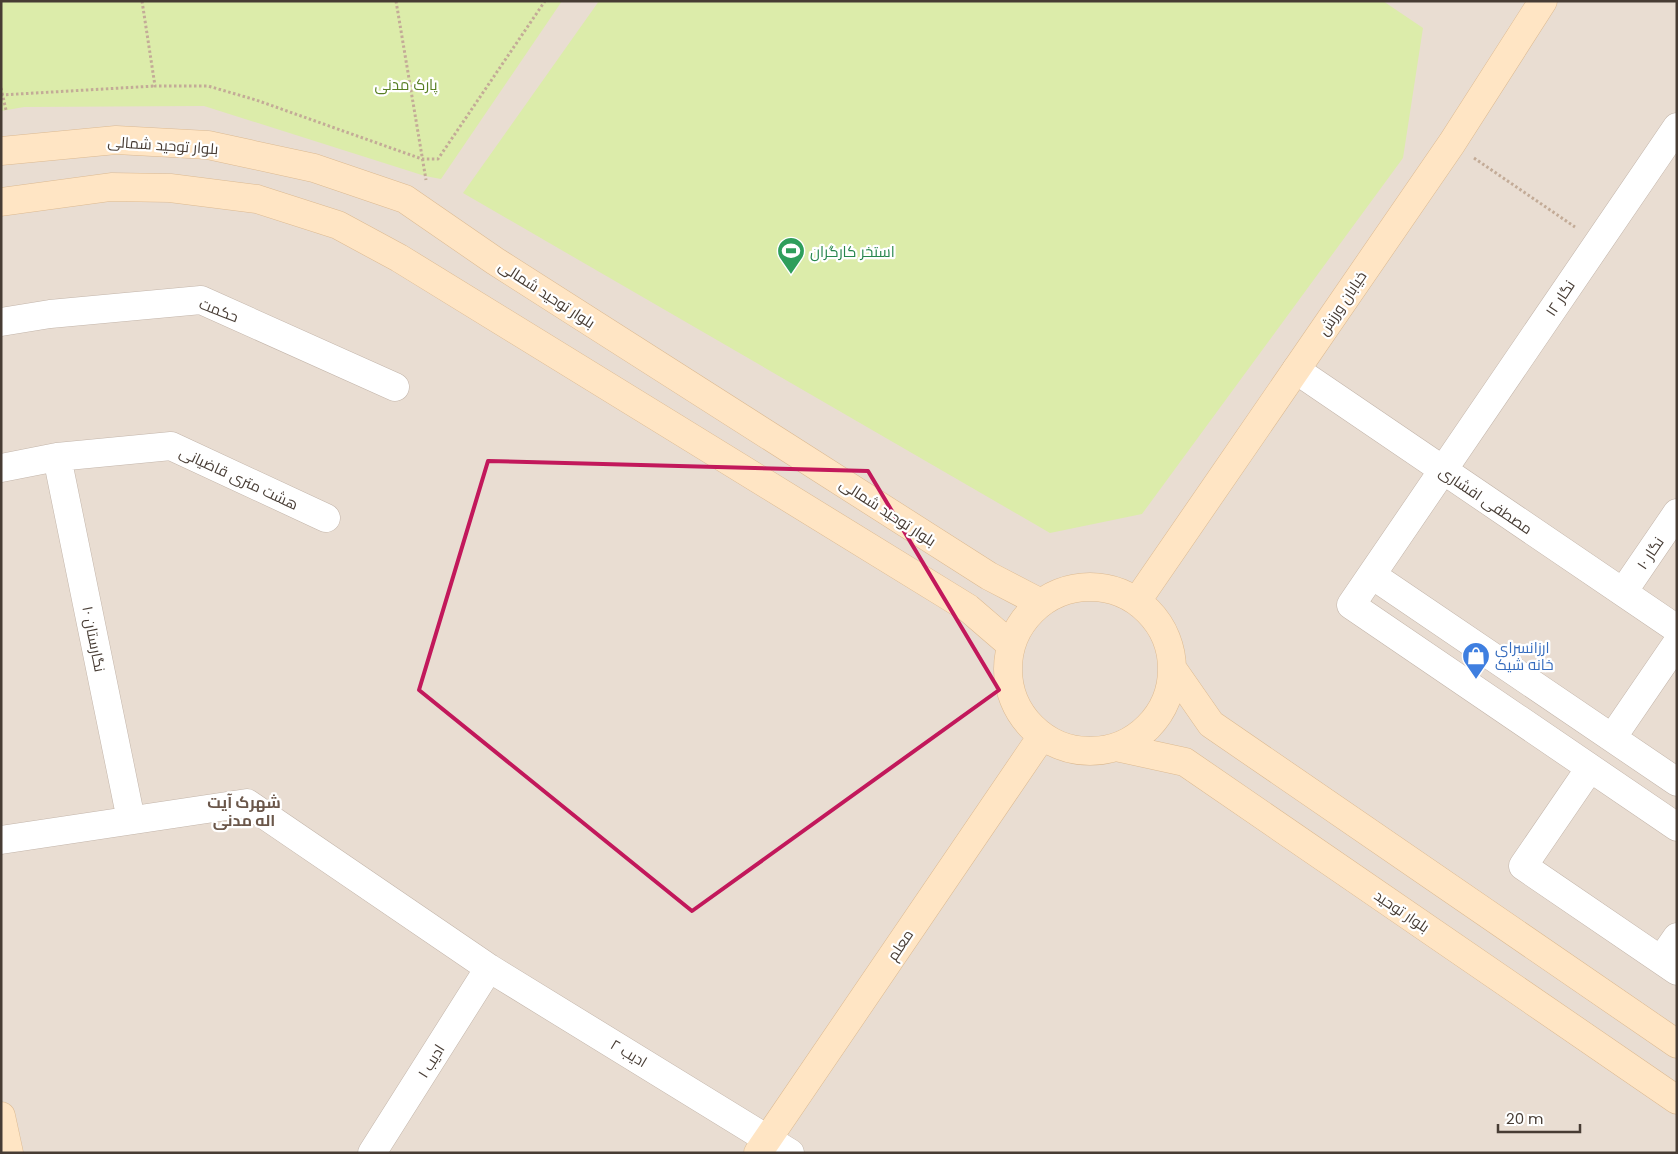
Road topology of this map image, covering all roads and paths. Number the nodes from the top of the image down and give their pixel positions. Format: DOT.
graph roads {
  1 [pos="142,1"];
  2 [pos="396,1"];
  3 [pos="545,1"];
  4 [pos="1542,1"];
  5 [pos="155,86"];
  6 [pos="1,88"];
  7 [pos="2,95"];
  8 [pos="6,110"];
  9 [pos="1677,127"];
  10 [pos="1452,143"];
  11 [pos="1,151"];
  12 [pos="422,159"];
  13 [pos="1,202"];
  14 [pos="432,215"];
  15 [pos="1598,242"];
  16 [pos="1,322"];
  17 [pos="1296,370"];
  18 [pos="395,387"];
  19 [pos="57,457"];
  20 [pos="1,468"];
  21 [pos="1443,470"];
  22 [pos="1677,513"];
  23 [pos="326,518"];
  24 [pos="1372,575"];
  25 [pos="1623,592"];
  26 [pos="1137,601"];
  27 [pos="1041,603"];
  28 [pos="1677,629"];
  29 [pos="1677,643"];
  30 [pos="1011,645"];
  31 [pos="1172,668"];
  32 [pos="1042,736"];
  33 [pos="1612,738"];
  34 [pos="1116,747"];
  35 [pos="1590,768"];
  36 [pos="1677,782"];
  37 [pos="130,820"];
  38 [pos="1677,826"];
  39 [pos="1,840"];
  40 [pos="1677,937"];
  41 [pos="1669,966"];
  42 [pos="490,968"];
  43 [pos="1677,1044"];
  44 [pos="1677,1100"];
  45 [pos="1,1116"];
  46 [pos="763,1145"];
  47 [pos="9,1153"];
  48 [pos="372,1153"];
  49 [pos="790,1153"];
  1 -- 5 [label="path"];
  2 -- 12 [label="path"];
  3 -- 12 [label="path"];
  4 -- 10 [label="main road, خیابان ورزش"];
  5 -- 7 [label="path"];
  5 -- 12 [label="path"];
  6 -- 7 [label="path"];
  7 -- 8 [label="path"];
  9 -- 15 [label="street, نگار ۱۲"];
  10 -- 15 [label="path"];
  10 -- 17 [label="main road, خیابان ورزش"];
  11 -- 14 [label="main road, بلوار توحید شمالی"];
  12 -- 14 [label="path"];
  13 -- 30 [label="main road"];
  14 -- 27 [label="main road, بلوار توحید شمالی"];
  15 -- 21 [label="street, نگار ۱۲"];
  16 -- 18 [label="street, حکمت"];
  17 -- 21 [label="street, مصطفی افشاری"];
  17 -- 26 [label="main road, خیابان ورزش"];
  19 -- 20 [label="street, هشت متری قاضیانی"];
  19 -- 23 [label="street, هشت متری قاضیانی"];
  19 -- 37 [label="street, نگارستان ۱۰"];
  21 -- 24 [label="street, نگار ۱۲"];
  21 -- 25 [label="street, مصطفی افشاری"];
  22 -- 25 [label="street, نگار ۱۰"];
  24 -- 33 [label="street"];
  24 -- 35 [label="street, نگار ۱۲"];
  25 -- 28 [label="street, مصطفی افشاری"];
  26 -- 27 [label="main road"];
  26 -- 31 [label="main road"];
  27 -- 30 [label="main road"];
  29 -- 33 [label="street"];
  30 -- 32 [label="main road"];
  31 -- 34 [label="main road"];
  31 -- 43 [label="main road"];
  32 -- 34 [label="main road"];
  32 -- 46 [label="main road, معلم"];
  33 -- 36 [label="street"];
  34 -- 44 [label="main road, بلوار توحید"];
  35 -- 38 [label="street"];
  35 -- 41 [label="street"];
  37 -- 39 [label="street, ادیب ۲"];
  37 -- 42 [label="street, ادیب ۲"];
  40 -- 41 [label="street"];
  42 -- 46 [label="street, ادیب ۲"];
  42 -- 48 [label="street, ادیب ۱"];
  45 -- 47 [label="main road"];
  46 -- 49 [label="street, ادیب ۲"];
}
